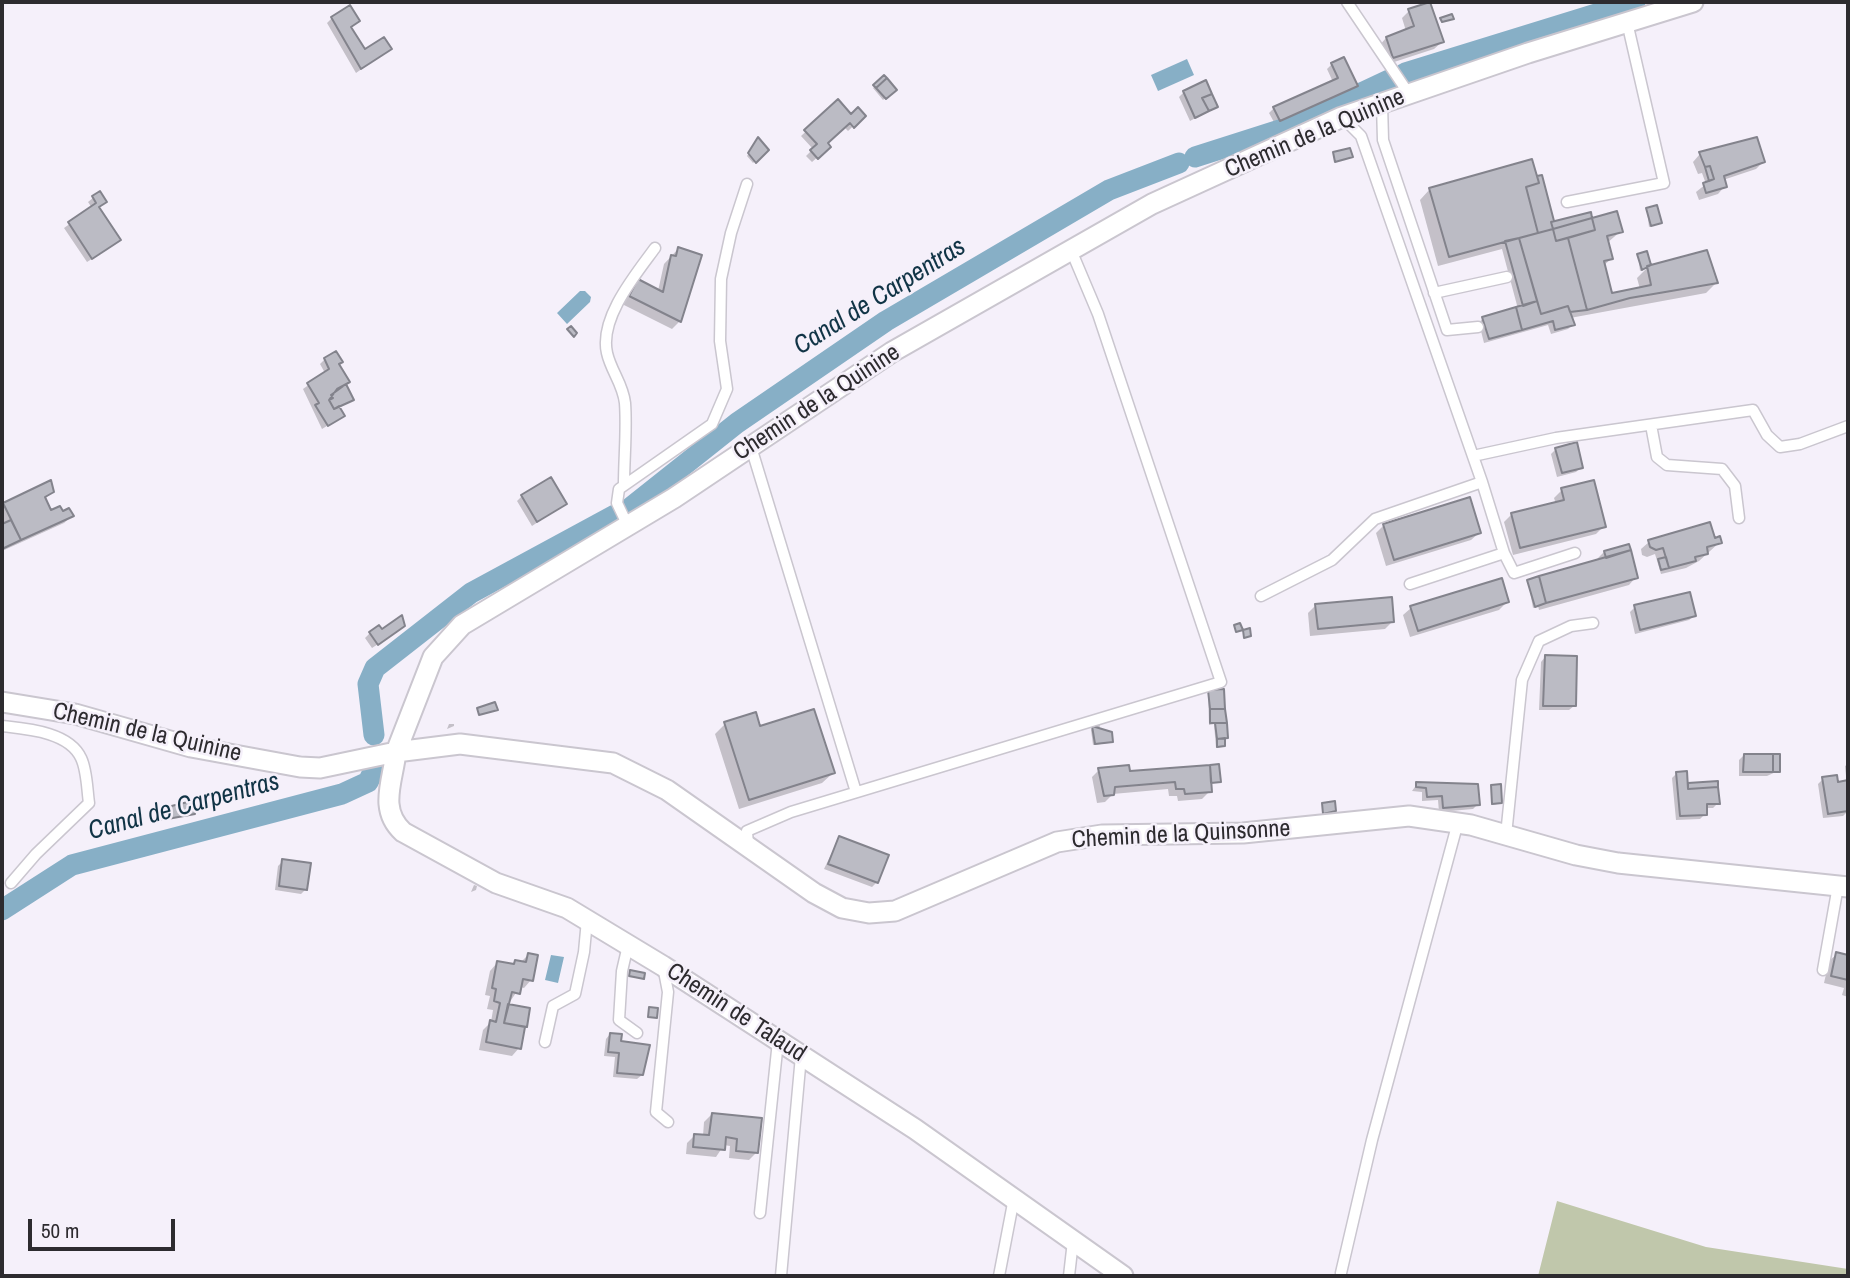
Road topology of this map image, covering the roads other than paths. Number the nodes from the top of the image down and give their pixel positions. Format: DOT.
graph roads {
  1 [pos="1347,2"];
  2 [pos="1693,2"];
  3 [pos="1626,22"];
  4 [pos="1409,94"];
  5 [pos="1381,104"];
  6 [pos="1342,117"];
  7 [pos="747,184"];
  8 [pos="1567,202"];
  9 [pos="655,248"];
  10 [pos="1071,250"];
  11 [pos="1507,277"];
  12 [pos="1434,293"];
  13 [pos="1478,327"];
  14 [pos="1651,425"];
  15 [pos="1848,426"];
  16 [pos="751,447"];
  17 [pos="1473,457"];
  18 [pos="1482,482"];
  19 [pos="624,484"];
  20 [pos="1739,518"];
  21 [pos="627,524"];
  22 [pos="1504,553"];
  23 [pos="1575,553"];
  24 [pos="1410,584"];
  25 [pos="1261,596"];
  26 [pos="1593,622"];
  27 [pos="2,702"];
  28 [pos="2,726"];
  29 [pos="396,752"];
  30 [pos="856,792"];
  31 [pos="1458,822"];
  32 [pos="1506,835"];
  33 [pos="748,847"];
  34 [pos="11,883"];
  35 [pos="1843,887"];
  36 [pos="587,919"];
  37 [pos="628,945"];
  38 [pos="663,966"];
  39 [pos="1823,970"];
  40 [pos="637,1033"];
  41 [pos="778,1041"];
  42 [pos="545,1042"];
  43 [pos="801,1056"];
  44 [pos="668,1122"];
  45 [pos="1014,1197"];
  46 [pos="760,1213"];
  47 [pos="1073,1241"];
  48 [pos="1341,1273"];
  49 [pos="781,1276"];
  50 [pos="999,1276"];
  51 [pos="1069,1276"];
  52 [pos="1123,1276"];
  1 -- 4 [label="lane"];
  2 -- 3 [label="street, Chemin de la Quinine"];
  3 -- 4 [label="street, Chemin de la Quinine"];
  3 -- 8 [label="lane"];
  4 -- 5 [label="street, Chemin de la Quinine"];
  5 -- 6 [label="street, Chemin de la Quinine"];
  5 -- 12 [label="lane"];
  6 -- 10 [label="street, Chemin de la Quinine"];
  6 -- 17 [label="lane"];
  7 -- 19 [label="lane"];
  9 -- 19 [label="lane"];
  10 -- 16 [label="street, Chemin de la Quinine"];
  10 -- 30 [label="lane"];
  11 -- 12 [label="lane"];
  12 -- 13 [label="lane"];
  14 -- 15 [label="lane"];
  14 -- 17 [label="lane"];
  14 -- 20 [label="lane"];
  16 -- 21 [label="street, Chemin de la Quinine"];
  16 -- 30 [label="lane"];
  17 -- 18 [label="lane"];
  18 -- 22 [label="lane"];
  18 -- 25 [label="lane"];
  19 -- 21 [label="lane"];
  21 -- 29 [label="street, Chemin de la Quinine"];
  22 -- 23 [label="lane"];
  22 -- 24 [label="lane"];
  26 -- 32 [label="lane"];
  27 -- 29 [label="street, Chemin de la Quinine"];
  28 -- 34 [label="lane"];
  29 -- 33 [label="street, Chemin de la Quinsonne"];
  29 -- 36 [label="street, Chemin de Talaud"];
  30 -- 33 [label="lane"];
  31 -- 32 [label="street, Chemin de la Quinsonne"];
  31 -- 33 [label="street, Chemin de la Quinsonne"];
  31 -- 48 [label="lane"];
  32 -- 35 [label="street, Chemin de la Quinsonne"];
  35 -- 39 [label="lane"];
  36 -- 37 [label="street, Chemin de Talaud"];
  36 -- 42 [label="lane"];
  37 -- 38 [label="street, Chemin de Talaud"];
  37 -- 40 [label="lane"];
  38 -- 41 [label="street, Chemin de Talaud"];
  38 -- 44 [label="lane"];
  41 -- 43 [label="street, Chemin de Talaud"];
  41 -- 46 [label="lane"];
  43 -- 45 [label="street, Chemin de Talaud"];
  43 -- 49 [label="lane"];
  45 -- 47 [label="street, Chemin de Talaud"];
  45 -- 50 [label="lane"];
  47 -- 51 [label="lane"];
  47 -- 52 [label="street, Chemin de Talaud"];
}
